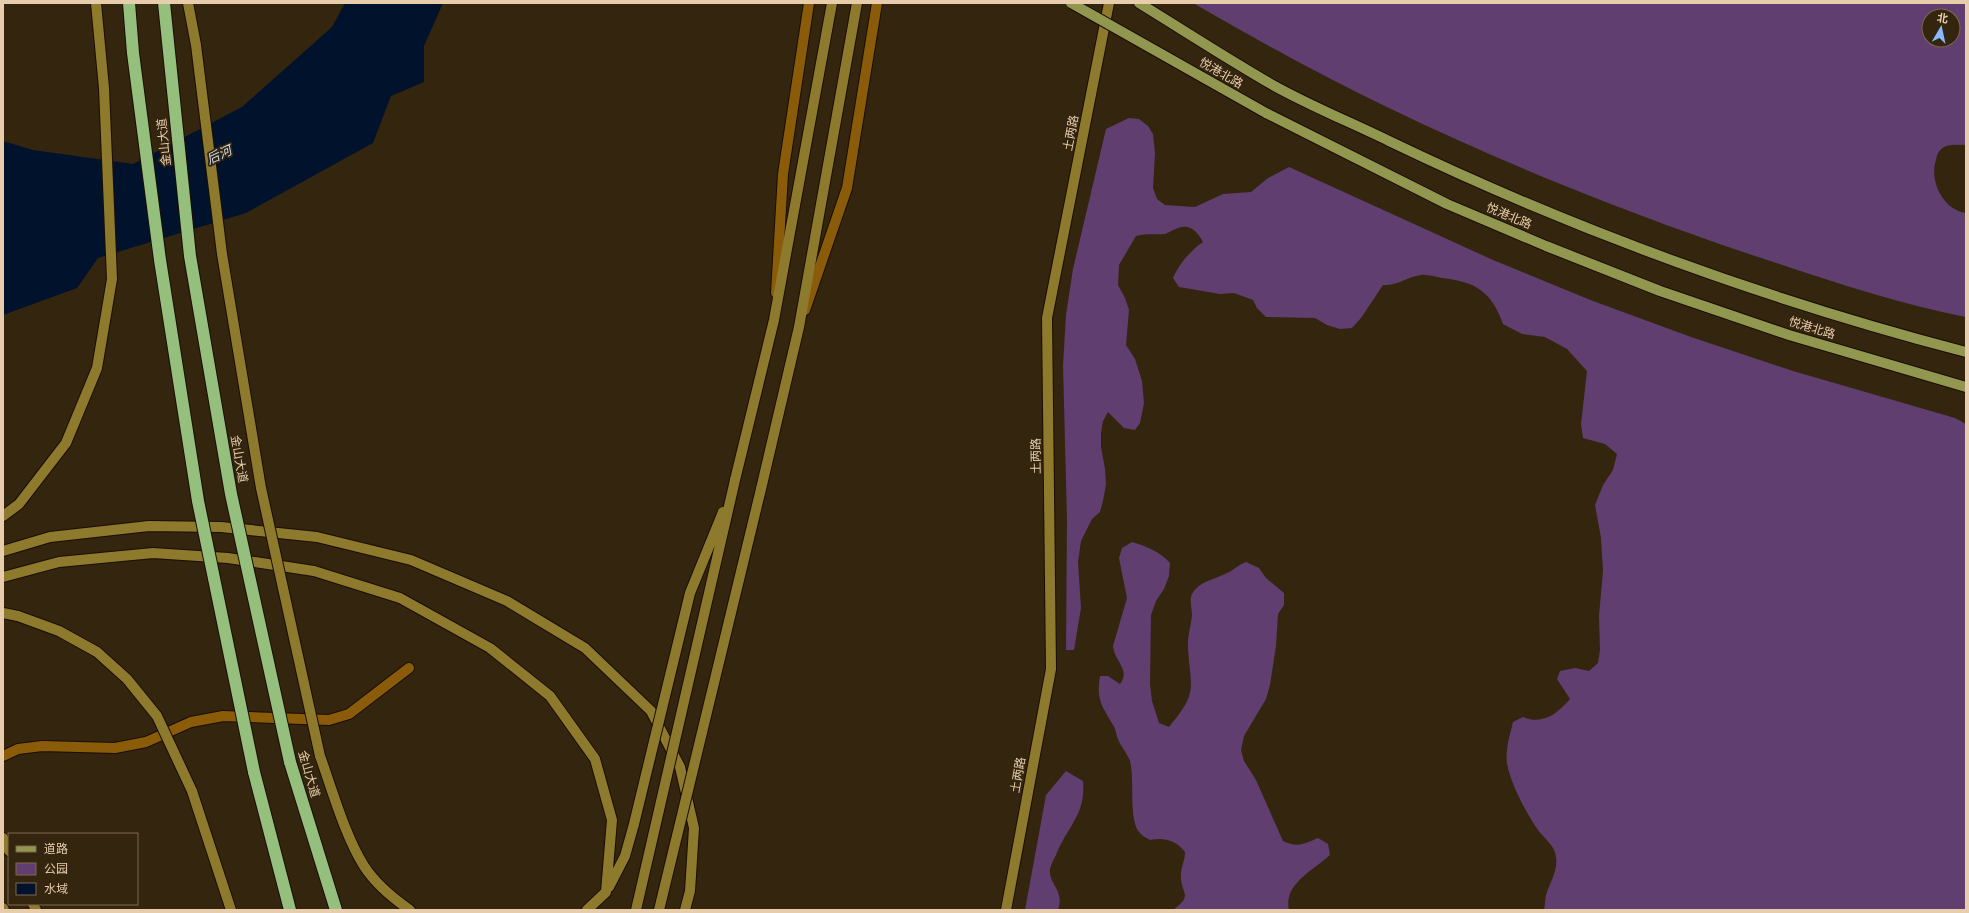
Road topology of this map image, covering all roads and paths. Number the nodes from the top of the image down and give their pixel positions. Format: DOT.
graph roads {
  1 [pos="96,3"];
  2 [pos="129,3"];
  3 [pos="164,3"];
  4 [pos="188,3"];
  5 [pos="809,3"];
  6 [pos="832,3"];
  7 [pos="857,3"];
  8 [pos="876,3"];
  9 [pos="1071,3"];
  10 [pos="1110,3"];
  11 [pos="1139,3"];
  12 [pos="774,320"];
  13 [pos="799,327"];
  14 [pos="1966,352"];
  15 [pos="1966,387"];
  16 [pos="735,480"];
  17 [pos="3,516"];
  18 [pos="3,551"];
  19 [pos="3,577"];
  20 [pos="3,613"];
  21 [pos="409,668"];
  22 [pos="3,756"];
  23 [pos="3,838"];
  24 [pos="8,849"];
  25 [pos="606,892"];
  26 [pos="231,910"];
  27 [pos="290,910"];
  28 [pos="336,910"];
  29 [pos="410,910"];
  30 [pos="587,910"];
  31 [pos="636,910"];
  32 [pos="659,910"];
  33 [pos="685,910"];
  34 [pos="1006,910"];
  1 -- 17 [label="main road"];
  2 -- 27 [label="highway, 金山大道, bridge"];
  3 -- 28 [label="highway, 金山大道, bridge"];
  4 -- 29 [label="main road, bridge"];
  5 -- 12 [label="street"];
  6 -- 12 [label="main road"];
  7 -- 13 [label="main road"];
  8 -- 13 [label="street"];
  9 -- 15 [label="main road, 悦港北路, bridge"];
  10 -- 34 [label="main road, 土两路"];
  11 -- 14 [label="main road, 悦港北路"];
  12 -- 16 [label="main road"];
  13 -- 32 [label="main road, bridge"];
  16 -- 25 [label="main road, bridge"];
  16 -- 31 [label="main road, bridge"];
  18 -- 33 [label="main road, bridge"];
  19 -- 25 [label="main road, bridge"];
  20 -- 26 [label="main road, bridge"];
  21 -- 22 [label="street"];
  23 -- 24 [label="main road"];
  25 -- 30 [label="main road"];
}
